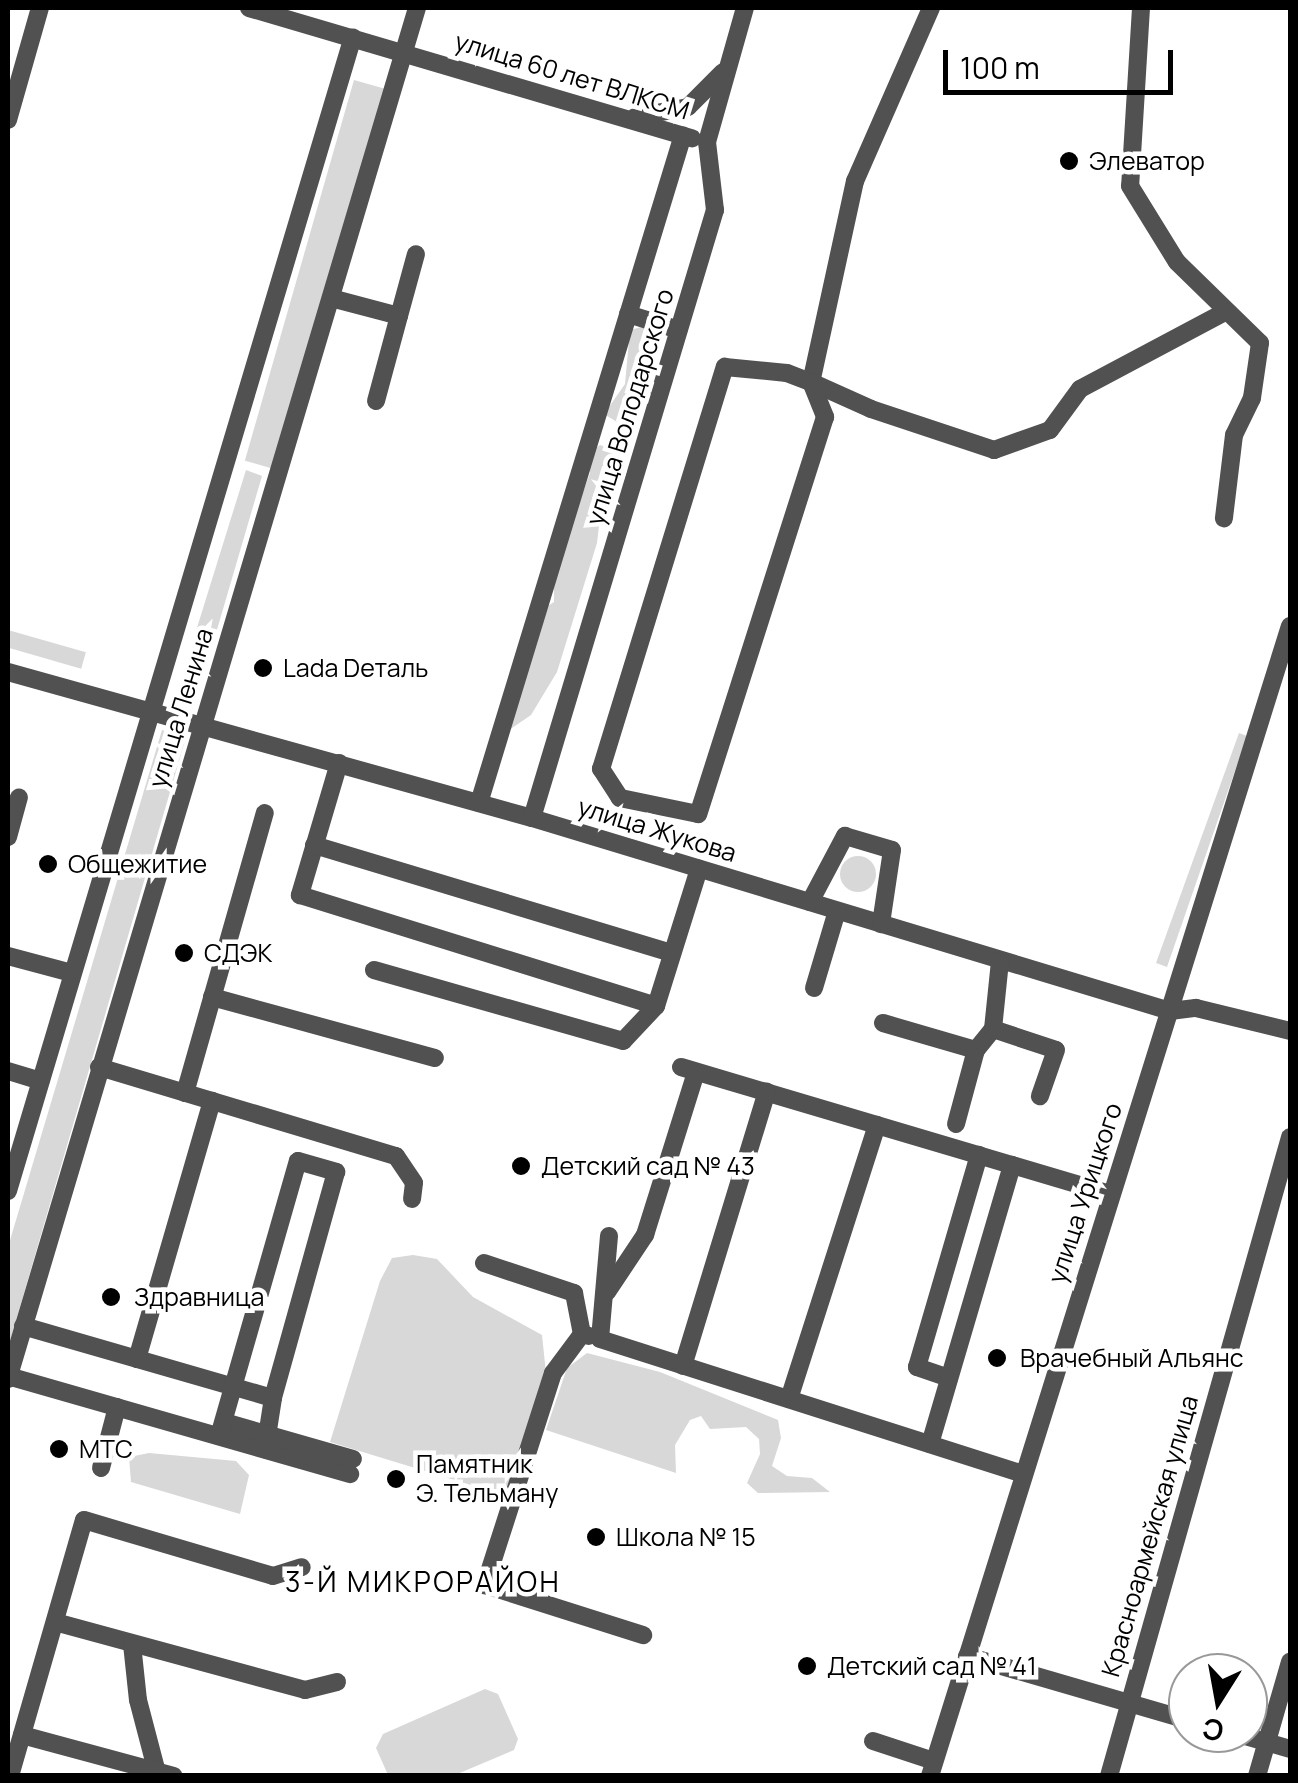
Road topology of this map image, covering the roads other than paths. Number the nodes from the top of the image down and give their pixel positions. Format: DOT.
graph roads {
  1 [pos="40,8"];
  2 [pos="249,8"];
  3 [pos="417,8"];
  4 [pos="745,8"];
  5 [pos="931,8"];
  6 [pos="1141,8"];
  7 [pos="354,37"];
  8 [pos="404,52"];
  9 [pos="729,64"];
  10 [pos="627,118"];
  11 [pos="8,120"];
  12 [pos="683,135"];
  13 [pos="707,142"];
  14 [pos="416,254"];
  15 [pos="330,298"];
  16 [pos="1224,312"];
  17 [pos="628,314"];
  18 [pos="398,316"];
  19 [pos="679,330"];
  20 [pos="812,382"];
  21 [pos="376,401"];
  22 [pos="1224,518"];
  23 [pos="1290,626"];
  24 [pos="8,672"];
  25 [pos="152,713"];
  26 [pos="202,728"];
  27 [pos="339,763"];
  28 [pos="19,797"];
  29 [pos="479,803"];
  30 [pos="265,813"];
  31 [pos="532,818"];
  32 [pos="8,836"];
  33 [pos="314,845"];
  34 [pos="699,869"];
  35 [pos="810,902"];
  36 [pos="837,911"];
  37 [pos="881,924"];
  38 [pos="671,953"];
  39 [pos="8,956"];
  40 [pos="1000,962"];
  41 [pos="374,970"];
  42 [pos="72,973"];
  43 [pos="814,988"];
  44 [pos="212,997"];
  45 [pos="656,1006"];
  46 [pos="1170,1011"];
  47 [pos="883,1024"];
  48 [pos="993,1029"];
  49 [pos="1290,1031"];
  50 [pos="976,1050"];
  51 [pos="435,1058"];
  52 [pos="100,1067"];
  53 [pos="8,1071"];
  54 [pos="40,1081"];
  55 [pos="767,1092"];
  56 [pos="185,1093"];
  57 [pos="1040,1096"];
  58 [pos="212,1101"];
  59 [pos="956,1124"];
  60 [pos="877,1125"];
  61 [pos="1290,1137"];
  62 [pos="978,1155"];
  63 [pos="12,1162"];
  64 [pos="1012,1165"];
  65 [pos="8,1191"];
  66 [pos="1110,1194"];
  67 [pos="412,1199"];
  68 [pos="609,1236"];
  69 [pos="484,1264"];
  70 [pos="604,1296"];
  71 [pos="23,1326"];
  72 [pos="591,1337"];
  73 [pos="137,1359"];
  74 [pos="684,1366"];
  75 [pos="8,1377"];
  76 [pos="950,1378"];
  77 [pos="235,1387"];
  78 [pos="273,1398"];
  79 [pos="790,1400"];
  80 [pos="118,1408"];
  81 [pos="222,1429"];
  82 [pos="267,1442"];
  83 [pos="930,1444"];
  84 [pos="352,1466"];
  85 [pos="101,1468"];
  86 [pos="1023,1474"];
  87 [pos="302,1567"];
  88 [pos="55,1622"];
  89 [pos="643,1635"];
  90 [pos="132,1644"];
  91 [pos="967,1656"];
  92 [pos="1290,1662"];
  93 [pos="338,1682"];
  94 [pos="1131,1703"];
  95 [pos="1168,1714"];
  96 [pos="22,1735"];
  97 [pos="1268,1739"];
  98 [pos="873,1740"];
  99 [pos="932,1768"];
  100 [pos="163,1774"];
  101 [pos="10,1776"];
  102 [pos="1109,1776"];
  1 -- 11 [label="street"];
  2 -- 7 [label="street, улица 60 лет ВЛКСМ"];
  3 -- 8 [label="street, улица Ленина"];
  4 -- 9 [label="street, улица Володарского"];
  5 -- 20 [label="street"];
  6 -- 16 [label="street"];
  7 -- 8 [label="street, улица 60 лет ВЛКСМ"];
  7 -- 25 [label="street, улица Ленина"];
  8 -- 10 [label="street, улица 60 лет ВЛКСМ"];
  8 -- 15 [label="street, улица Ленина"];
  9 -- 10 [label="street"];
  9 -- 13 [label="street, улица Володарского"];
  10 -- 12 [label="street, улица 60 лет ВЛКСМ"];
  12 -- 13 [label="street, улица 60 лет ВЛКСМ"];
  12 -- 17 [label="street, улица Володарского"];
  13 -- 19 [label="street, улица Володарского"];
  14 -- 18 [label="street"];
  15 -- 18 [label="street"];
  15 -- 26 [label="street, улица Ленина"];
  16 -- 20 [label="street"];
  16 -- 22 [label="street"];
  17 -- 19 [label="street"];
  17 -- 29 [label="street, улица Володарского"];
  18 -- 21 [label="street"];
  19 -- 31 [label="street, улица Володарского"];
  20 -- 20 [label="street"];
  23 -- 46 [label="street, улица Урицкого"];
  24 -- 25 [label="street, улица Жукова"];
  25 -- 26 [label="street, улица Жукова"];
  25 -- 42 [label="street, улица Ленина"];
  26 -- 27 [label="street, улица Жукова"];
  26 -- 52 [label="street, улица Ленина"];
  27 -- 29 [label="street, улица Жукова"];
  27 -- 33 [label="street"];
  28 -- 32 [label="street"];
  29 -- 31 [label="street, улица Жукова"];
  30 -- 44 [label="street"];
  31 -- 34 [label="street, улица Жукова"];
  33 -- 38 [label="street"];
  33 -- 45 [label="street"];
  34 -- 35 [label="street, улица Жукова"];
  34 -- 38 [label="street"];
  35 -- 36 [label="street, улица Жукова"];
  35 -- 37 [label="street"];
  36 -- 37 [label="street, улица Жукова"];
  36 -- 43 [label="street"];
  37 -- 40 [label="street, улица Жукова"];
  38 -- 45 [label="street"];
  39 -- 42 [label="street"];
  40 -- 46 [label="street, улица Жукова"];
  40 -- 48 [label="street"];
  41 -- 45 [label="street"];
  42 -- 54 [label="street, улица Ленина"];
  44 -- 51 [label="street"];
  44 -- 56 [label="street"];
  46 -- 49 [label="street, улица Жукова"];
  46 -- 66 [label="street, улица Урицкого"];
  47 -- 50 [label="street"];
  48 -- 50 [label="street"];
  48 -- 57 [label="street"];
  50 -- 59 [label="street"];
  52 -- 56 [label="street"];
  52 -- 71 [label="street, улица Ленина"];
  53 -- 54 [label="street"];
  54 -- 63 [label="street, улица Ленина"];
  55 -- 60 [label="street"];
  55 -- 70 [label="street"];
  55 -- 74 [label="street"];
  56 -- 58 [label="street"];
  58 -- 67 [label="street"];
  58 -- 73 [label="street"];
  60 -- 62 [label="street"];
  60 -- 79 [label="street"];
  61 -- 94 [label="street, Красноармейская улица"];
  62 -- 64 [label="street"];
  62 -- 76 [label="street"];
  63 -- 65 [label="street, улица Ленина"];
  64 -- 66 [label="street"];
  64 -- 76 [label="street"];
  66 -- 86 [label="street, улица Урицкого"];
  68 -- 70 [label="street"];
  69 -- 72 [label="street"];
  70 -- 72 [label="street"];
  71 -- 73 [label="street"];
  71 -- 75 [label="street, улица Ленина"];
  72 -- 74 [label="street"];
  72 -- 89 [label="street"];
  73 -- 77 [label="street"];
  74 -- 79 [label="street"];
  75 -- 80 [label="street"];
  76 -- 83 [label="street"];
  77 -- 78 [label="street"];
  77 -- 78 [label="street"];
  77 -- 81 [label="street"];
  78 -- 82 [label="street"];
  79 -- 83 [label="street"];
  80 -- 81 [label="street"];
  80 -- 85 [label="street"];
  81 -- 82 [label="street"];
  82 -- 84 [label="street"];
  83 -- 86 [label="street"];
  86 -- 91 [label="street, улица Урицкого"];
  87 -- 88 [label="street"];
  88 -- 90 [label="street"];
  88 -- 96 [label="street"];
  90 -- 93 [label="street"];
  90 -- 100 [label="street"];
  91 -- 94 [label="street"];
  91 -- 99 [label="street, улица Урицкого"];
  92 -- 97 [label="street"];
  94 -- 95 [label="street"];
  94 -- 102 [label="street, Красноармейская улица"];
  96 -- 100 [label="street"];
  96 -- 101 [label="street"];
  98 -- 99 [label="street"];
}
